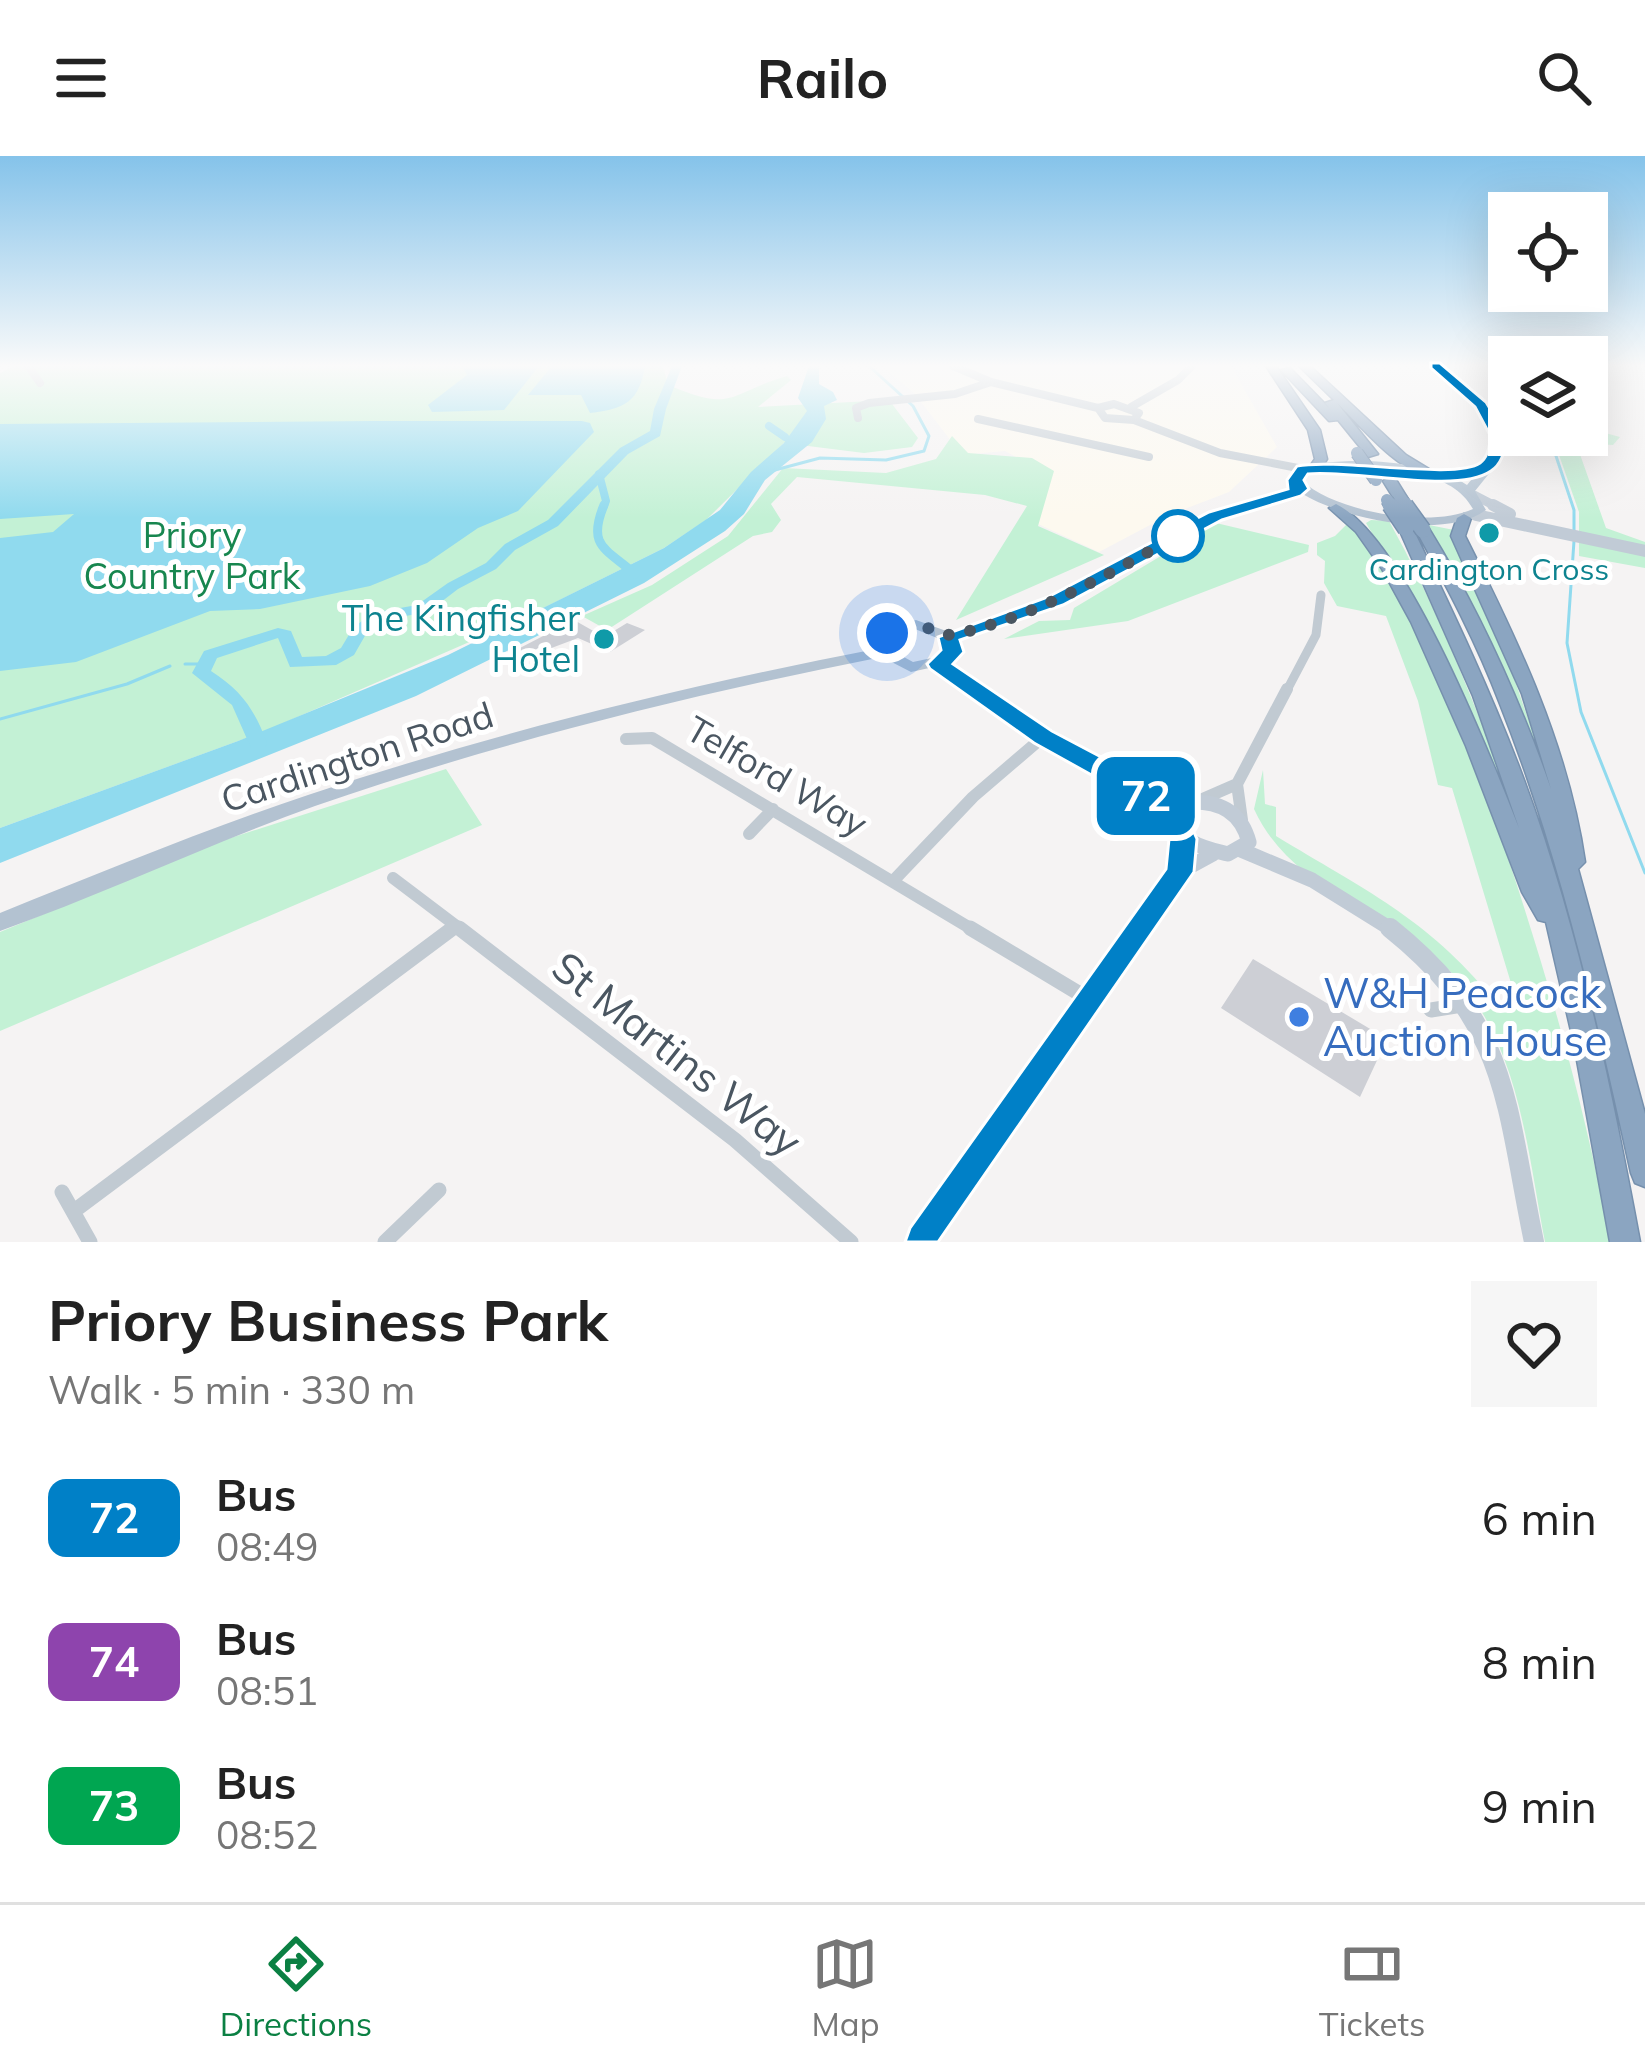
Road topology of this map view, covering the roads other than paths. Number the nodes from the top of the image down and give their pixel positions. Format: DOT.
graph roads {
  1 [pos="1103,417"];
  2 [pos="1136,417"];
  3 [pos="1305,417"];
  4 [pos="1332,417"];
  5 [pos="1334,417"];
  6 [pos="1358,417"];
  7 [pos="1488,417"];
  8 [pos="978,419"];
  9 [pos="1134,420"];
  10 [pos="1113,421"];
  11 [pos="1095,445"];
  12 [pos="1364,454"];
  13 [pos="1149,457"];
  14 [pos="1481,471"];
  15 [pos="1430,473"];
  16 [pos="1304,476"];
  17 [pos="1472,493"];
  18 [pos="1276,499"];
  19 [pos="1329,506"];
  20 [pos="1470,517"];
  21 [pos="1531,524"];
  22 [pos="1414,530"];
  23 [pos="1645,551"];
  24 [pos="1321,596"];
  25 [pos="949,637"];
  26 [pos="884,652"];
  27 [pos="938,664"];
  28 [pos="1043,737"];
  29 [pos="626,740"];
  30 [pos="1237,784"];
  31 [pos="1132,785"];
  32 [pos="1194,802"];
  33 [pos="773,809"];
  34 [pos="1174,818"];
  35 [pos="1245,826"];
  36 [pos="748,834"];
  37 [pos="1183,839"];
  38 [pos="1241,850"];
  39 [pos="1213,854"];
  40 [pos="1280,861"];
  41 [pos="1180,872"];
  42 [pos="393,878"];
  43 [pos="895,879"];
  44 [pos="1576,895"];
  45 [pos="0,922"];
  46 [pos="456,926"];
  47 [pos="1561,938"];
  48 [pos="1090,1000"];
  49 [pos="1466,1005"];
  50 [pos="1431,1010"];
  51 [pos="1645,1173"];
  52 [pos="439,1190"];
  53 [pos="62,1192"];
  54 [pos="74,1211"];
  55 [pos="90,1242"];
  56 [pos="385,1242"];
  57 [pos="851,1242"];
  58 [pos="924,1242"];
  59 [pos="1534,1242"];
  60 [pos="1625,1242"];
  1 -- 10 [label="street"];
  2 -- 9 [label="street"];
  3 -- 16 [label="highway"];
  4 -- 12 [label="highway"];
  5 -- 12 [label="highway"];
  6 -- 15 [label="highway"];
  7 -- 14 [label="main road"];
  8 -- 11 [label="street"];
  9 -- 10 [label="street"];
  9 -- 16 [label="street"];
  10 -- 11 [label="street"];
  11 -- 13 [label="street"];
  12 -- 22 [label="highway, bridge"];
  14 -- 15 [label="main road"];
  14 -- 17 [label="main road"];
  15 -- 16 [label="main road"];
  15 -- 17 [label="main road"];
  16 -- 18 [label="main road"];
  16 -- 19 [label="main road"];
  17 -- 20 [label="main road"];
  17 -- 21 [label="street"];
  18 -- 19 [label="main road"];
  18 -- 25 [label="main road"];
  19 -- 20 [label="main road"];
  19 -- 47 [label="highway"];
  20 -- 21 [label="street"];
  20 -- 44 [label="highway"];
  21 -- 23 [label="street"];
  22 -- 44 [label="highway"];
  22 -- 47 [label="highway"];
  24 -- 30 [label="street"];
  25 -- 26 [label="main road"];
  25 -- 27 [label="main road"];
  26 -- 27 [label="main road"];
  26 -- 45 [label="main road, Cardington Road"];
  27 -- 28 [label="street"];
  28 -- 31 [label="street"];
  28 -- 43 [label="street, Telford Way"];
  29 -- 33 [label="street, Telford Way"];
  30 -- 32 [label="street"];
  30 -- 35 [label="street"];
  31 -- 32 [label="street"];
  31 -- 34 [label="street"];
  32 -- 34 [label="street"];
  32 -- 35 [label="street"];
  33 -- 36 [label="street"];
  33 -- 43 [label="street, Telford Way"];
  34 -- 37 [label="street"];
  35 -- 38 [label="street"];
  35 -- 40 [label="street"];
  37 -- 39 [label="street"];
  37 -- 41 [label="street"];
  38 -- 39 [label="street"];
  38 -- 40 [label="street"];
  39 -- 41 [label="street"];
  40 -- 49 [label="street"];
  41 -- 48 [label="street"];
  42 -- 46 [label="street, St Martins Way"];
  43 -- 48 [label="street, Telford Way"];
  44 -- 51 [label="highway"];
  46 -- 54 [label="street"];
  46 -- 57 [label="street, St Martins Way"];
  47 -- 60 [label="highway"];
  48 -- 58 [label="street"];
  49 -- 50 [label="street"];
  49 -- 59 [label="street"];
  52 -- 56 [label="street"];
  53 -- 54 [label="street"];
  54 -- 55 [label="street"];
}
